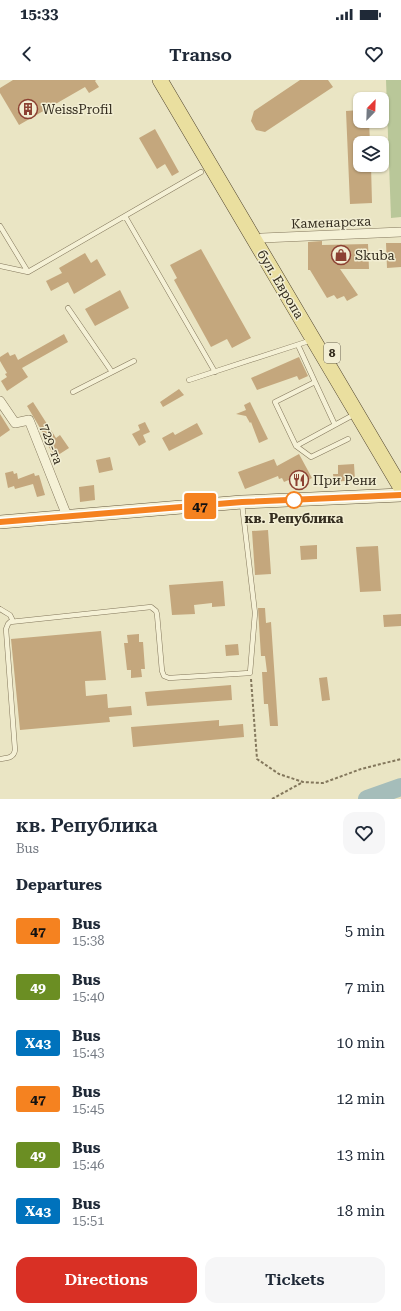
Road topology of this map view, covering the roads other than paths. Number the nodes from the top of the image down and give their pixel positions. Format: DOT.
graph roads {
  1 [pos="160,80"];
  2 [pos="169,80"];
  3 [pos="201,172"];
  4 [pos="125,216"];
  5 [pos="0,226"];
  6 [pos="401,232"];
  7 [pos="262,238"];
  8 [pos="0,266"];
  9 [pos="28,272"];
  10 [pos="68,308"];
  11 [pos="314,340"];
  12 [pos="298,345"];
  13 [pos="134,361"];
  14 [pos="112,372"];
  15 [pos="215,372"];
  16 [pos="189,380"];
  17 [pos="315,382"];
  18 [pos="73,392"];
  19 [pos="0,401"];
  20 [pos="357,413"];
  21 [pos="335,425"];
  22 [pos="348,439"];
  23 [pos="296,446"];
  24 [pos="401,468"];
  25 [pos="401,488"];
  26 [pos="401,495"];
  27 [pos="242,502"];
  28 [pos="67,516"];
  29 [pos="0,522"];
  30 [pos="0,609"];
  31 [pos="13,621"];
  32 [pos="0,759"];
  1 -- 11 [label="main road, бул. Европа / 8"];
  2 -- 7 [label="main road, бул. Европа / 8"];
  3 -- 4 [label="lane"];
  4 -- 9 [label="lane"];
  4 -- 15 [label="lane"];
  5 -- 9 [label="lane"];
  6 -- 7 [label="street, Каменарска"];
  7 -- 24 [label="main road, бул. Европа / 8"];
  8 -- 9 [label="lane"];
  10 -- 14 [label="lane"];
  11 -- 12 [label="lane"];
  11 -- 20 [label="main road, бул. Европа / 8"];
  12 -- 15 [label="lane"];
  12 -- 17 [label="lane"];
  13 -- 14 [label="lane"];
  14 -- 18 [label="lane"];
  15 -- 16 [label="lane"];
  17 -- 21 [label="lane"];
  17 -- 23 [label="lane"];
  19 -- 28 [label="street, 729-та"];
  20 -- 21 [label="lane"];
  20 -- 25 [label="main road, бул. Европа / 8"];
  21 -- 23 [label="lane"];
  22 -- 23 [label="lane"];
  26 -- 27 [label="street"];
  27 -- 28 [label="street"];
  27 -- 31 [label="lane"];
  28 -- 29 [label="street"];
  30 -- 31 [label="lane"];
  31 -- 32 [label="lane"];
}
